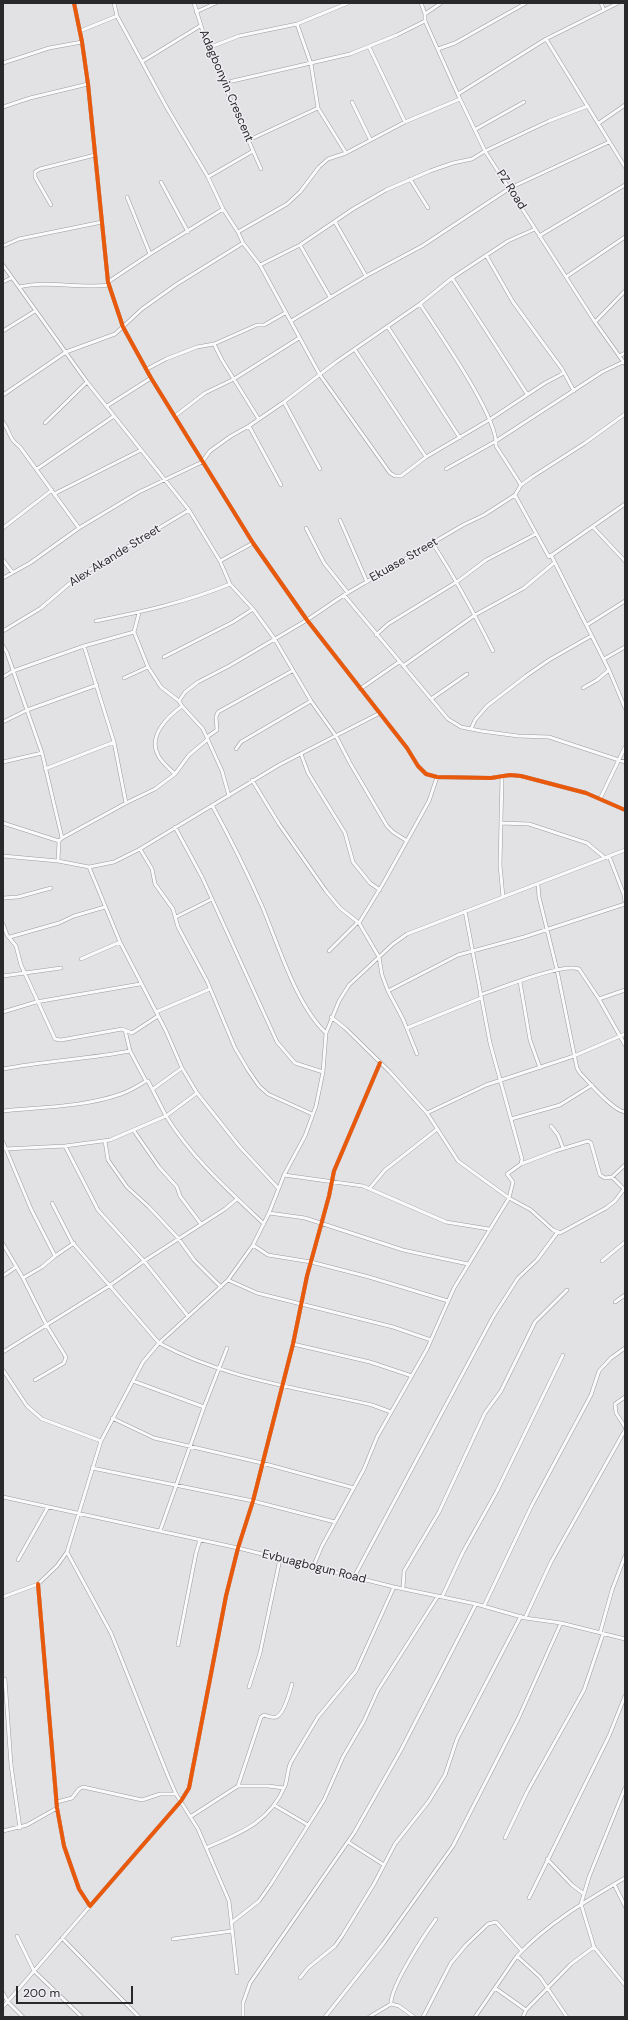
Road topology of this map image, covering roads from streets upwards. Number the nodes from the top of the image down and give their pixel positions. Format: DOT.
graph roads {
  1 [pos="74,3"];
  2 [pos="119,3"];
  3 [pos="194,3"];
  4 [pos="216,3"];
  5 [pos="348,3"];
  6 [pos="421,3"];
  7 [pos="441,3"];
  8 [pos="526,3"];
  9 [pos="601,3"];
  10 [pos="618,3"];
  11 [pos="114,4"];
  12 [pos="604,10"];
  13 [pos="196,12"];
  14 [pos="425,14"];
  15 [pos="117,16"];
  16 [pos="425,21"];
  17 [pos="297,24"];
  18 [pos="200,26"];
  19 [pos="80,31"];
  20 [pos="546,39"];
  21 [pos="82,42"];
  22 [pos="369,47"];
  23 [pos="208,48"];
  24 [pos="438,49"];
  25 [pos="143,61"];
  26 [pos="3,63"];
  27 [pos="311,64"];
  28 [pos="224,82"];
  29 [pos="88,84"];
  30 [pos="458,94"];
  31 [pos="460,99"];
  32 [pos="352,102"];
  33 [pos="524,102"];
  34 [pos="625,105"];
  35 [pos="588,106"];
  36 [pos="3,107"];
  37 [pos="318,108"];
  38 [pos="405,122"];
  39 [pos="599,123"];
  40 [pos="476,129"];
  41 [pos="370,139"];
  42 [pos="249,140"];
  43 [pos="609,142"];
  44 [pos="485,150"];
  45 [pos="253,151"];
  46 [pos="346,153"];
  47 [pos="95,155"];
  48 [pos="625,167"];
  49 [pos="261,169"];
  50 [pos="208,177"];
  51 [pos="410,179"];
  52 [pos="160,182"];
  53 [pos="625,185"];
  54 [pos="510,188"];
  55 [pos="127,197"];
  56 [pos="51,206"];
  57 [pos="428,208"];
  58 [pos="224,209"];
  59 [pos="102,222"];
  60 [pos="335,222"];
  61 [pos="535,229"];
  62 [pos="188,232"];
  63 [pos="238,232"];
  64 [pos="539,236"];
  65 [pos="625,237"];
  66 [pos="243,243"];
  67 [pos="300,245"];
  68 [pos="3,246"];
  69 [pos="150,254"];
  70 [pos="486,255"];
  71 [pos="260,265"];
  72 [pos="3,266"];
  73 [pos="366,276"];
  74 [pos="566,277"];
  75 [pos="11,278"];
  76 [pos="452,278"];
  77 [pos="3,282"];
  78 [pos="108,284"];
  79 [pos="19,287"];
  80 [pos="625,291"];
  81 [pos="330,297"];
  82 [pos="420,304"];
  83 [pos="35,312"];
  84 [pos="285,313"];
  85 [pos="291,321"];
  86 [pos="595,322"];
  87 [pos="123,327"];
  88 [pos="388,327"];
  89 [pos="3,331"];
  90 [pos="299,338"];
  91 [pos="214,344"];
  92 [pos="355,350"];
  93 [pos="66,352"];
  94 [pos="625,353"];
  95 [pos="619,356"];
  96 [pos="624,363"];
  97 [pos="147,369"];
  98 [pos="564,373"];
  99 [pos="320,375"];
  100 [pos="151,378"];
  101 [pos="234,379"];
  102 [pos="87,382"];
  103 [pos="574,391"];
  104 [pos="527,394"];
  105 [pos="3,395"];
  106 [pos="284,402"];
  107 [pos="107,406"];
  108 [pos="625,414"];
  109 [pos="114,416"];
  110 [pos="175,416"];
  111 [pos="258,418"];
  112 [pos="489,420"];
  113 [pos="3,422"];
  114 [pos="45,423"];
  115 [pos="249,426"];
  116 [pos="460,438"];
  117 [pos="496,441"];
  118 [pos="141,450"];
  119 [pos="426,458"];
  120 [pos="202,462"];
  121 [pos="36,469"];
  122 [pos="320,469"];
  123 [pos="446,469"];
  124 [pos="164,480"];
  125 [pos="281,485"];
  126 [pos="521,485"];
  127 [pos="53,492"];
  128 [pos="515,495"];
  129 [pos="625,504"];
  130 [pos="189,510"];
  131 [pos="340,520"];
  132 [pos="593,527"];
  133 [pos="3,528"];
  134 [pos="79,528"];
  135 [pos="306,528"];
  136 [pos="536,534"];
  137 [pos="253,543"];
  138 [pos="433,544"];
  139 [pos="551,555"];
  140 [pos="3,560"];
  141 [pos="220,561"];
  142 [pos="625,561"];
  143 [pos="554,563"];
  144 [pos="13,573"];
  145 [pos="3,578"];
  146 [pos="458,581"];
  147 [pos="367,582"];
  148 [pos="230,584"];
  149 [pos="348,593"];
  150 [pos="344,595"];
  151 [pos="625,601"];
  152 [pos="253,609"];
  153 [pos="139,613"];
  154 [pos="475,615"];
  155 [pos="307,620"];
  156 [pos="96,622"];
  157 [pos="587,625"];
  158 [pos="3,631"];
  159 [pos="134,632"];
  160 [pos="376,635"];
  161 [pos="591,636"];
  162 [pos="274,638"];
  163 [pos="3,646"];
  164 [pos="84,646"];
  165 [pos="625,647"];
  166 [pos="493,651"];
  167 [pos="164,658"];
  168 [pos="604,659"];
  169 [pos="399,662"];
  170 [pos="403,666"];
  171 [pos="148,667"];
  172 [pos="609,670"];
  173 [pos="13,671"];
  174 [pos="292,671"];
  175 [pos="467,674"];
  176 [pos="3,677"];
  177 [pos="124,678"];
  178 [pos="97,685"];
  179 [pos="360,688"];
  180 [pos="583,688"];
  181 [pos="431,699"];
  182 [pos="179,701"];
  183 [pos="311,701"];
  184 [pos="182,706"];
  185 [pos="625,708"];
  186 [pos="27,710"];
  187 [pos="380,713"];
  188 [pos="3,722"];
  189 [pos="470,729"];
  190 [pos="336,736"];
  191 [pos="208,738"];
  192 [pos="114,742"];
  193 [pos="625,747"];
  194 [pos="236,749"];
  195 [pos="42,753"];
  196 [pos="301,754"];
  197 [pos="618,759"];
  198 [pos="3,762"];
  199 [pos="625,762"];
  200 [pos="45,769"];
  201 [pos="175,774"];
  202 [pos="502,776"];
  203 [pos="437,777"];
  204 [pos="252,780"];
  205 [pos="229,796"];
  206 [pos="600,799"];
  207 [pos="126,803"];
  208 [pos="212,805"];
  209 [pos="625,810"];
  210 [pos="3,823"];
  211 [pos="501,823"];
  212 [pos="175,827"];
  213 [pos="60,839"];
  214 [pos="407,841"];
  215 [pos="140,849"];
  216 [pos="625,850"];
  217 [pos="3,856"];
  218 [pos="609,856"];
  219 [pos="605,858"];
  220 [pos="58,860"];
  221 [pos="89,867"];
  222 [pos="538,884"];
  223 [pos="51,888"];
  224 [pos="380,890"];
  225 [pos="503,897"];
  226 [pos="3,898"];
  227 [pos="212,899"];
  228 [pos="625,903"];
  229 [pos="105,907"];
  230 [pos="465,911"];
  231 [pos="176,917"];
  232 [pos="358,922"];
  233 [pos="3,924"];
  234 [pos="547,929"];
  235 [pos="3,936"];
  236 [pos="8,936"];
  237 [pos="120,942"];
  238 [pos="329,951"];
  239 [pos="472,952"];
  240 [pos="379,957"];
  241 [pos="81,959"];
  242 [pos="61,968"];
  243 [pos="557,970"];
  244 [pos="26,973"];
  245 [pos="3,976"];
  246 [pos="520,982"];
  247 [pos="140,984"];
  248 [pos="210,989"];
  249 [pos="625,990"];
  250 [pos="388,991"];
  251 [pos="481,996"];
  252 [pos="599,999"];
  253 [pos="36,1002"];
  254 [pos="3,1012"];
  255 [pos="157,1014"];
  256 [pos="332,1017"];
  257 [pos="407,1028"];
  258 [pos="125,1030"];
  259 [pos="326,1033"];
  260 [pos="625,1034"];
  261 [pos="620,1036"];
  262 [pos="625,1045"];
  263 [pos="130,1051"];
  264 [pos="417,1054"];
  265 [pos="574,1056"];
  266 [pos="380,1063"];
  267 [pos="182,1068"];
  268 [pos="540,1068"];
  269 [pos="3,1069"];
  270 [pos="323,1072"];
  271 [pos="146,1081"];
  272 [pos="500,1081"];
  273 [pos="592,1085"];
  274 [pos="153,1089"];
  275 [pos="197,1093"];
  276 [pos="3,1111"];
  277 [pos="625,1112"];
  278 [pos="427,1113"];
  279 [pos="312,1114"];
  280 [pos="166,1116"];
  281 [pos="511,1119"];
  282 [pos="551,1126"];
  283 [pos="436,1130"];
  284 [pos="134,1131"];
  285 [pos="105,1141"];
  286 [pos="3,1142"];
  287 [pos="65,1146"];
  288 [pos="563,1148"];
  289 [pos="6,1149"];
  290 [pos="521,1164"];
  291 [pos="625,1165"];
  292 [pos="284,1175"];
  293 [pos="612,1177"];
  294 [pos="332,1182"];
  295 [pos="278,1188"];
  296 [pos="369,1189"];
  297 [pos="624,1190"];
  298 [pos="509,1198"];
  299 [pos="237,1199"];
  300 [pos="52,1203"];
  301 [pos="269,1213"];
  302 [pos="322,1222"];
  303 [pos="201,1224"];
  304 [pos="264,1224"];
  305 [pos="489,1229"];
  306 [pos="557,1233"];
  307 [pos="178,1238"];
  308 [pos="625,1242"];
  309 [pos="3,1244"];
  310 [pos="74,1244"];
  311 [pos="253,1245"];
  312 [pos="55,1256"];
  313 [pos="144,1261"];
  314 [pos="602,1261"];
  315 [pos="311,1262"];
  316 [pos="468,1264"];
  317 [pos="16,1267"];
  318 [pos="3,1276"];
  319 [pos="24,1278"];
  320 [pos="228,1280"];
  321 [pos="109,1286"];
  322 [pos="221,1287"];
  323 [pos="567,1290"];
  324 [pos="625,1295"];
  325 [pos="448,1301"];
  326 [pos="615,1302"];
  327 [pos="302,1304"];
  328 [pos="188,1316"];
  329 [pos="47,1326"];
  330 [pos="432,1340"];
  331 [pos="159,1343"];
  332 [pos="293,1344"];
  333 [pos="227,1348"];
  334 [pos="625,1348"];
  335 [pos="3,1352"];
  336 [pos="563,1356"];
  337 [pos="3,1370"];
  338 [pos="218,1370"];
  339 [pos="412,1376"];
  340 [pos="36,1380"];
  341 [pos="133,1381"];
  342 [pos="282,1385"];
  343 [pos="625,1397"];
  344 [pos="204,1407"];
  345 [pos="391,1412"];
  346 [pos="112,1418"];
  347 [pos="625,1428"];
  348 [pos="101,1440"];
  349 [pos="190,1445"];
  350 [pos="262,1463"];
  351 [pos="92,1468"];
  352 [pos="177,1485"];
  353 [pos="354,1488"];
  354 [pos="4,1497"];
  355 [pos="3,1502"];
  356 [pos="253,1502"];
  357 [pos="48,1507"];
  358 [pos="80,1514"];
  359 [pos="335,1522"];
  360 [pos="160,1532"];
  361 [pos="200,1540"];
  362 [pos="238,1548"];
  363 [pos="67,1552"];
  364 [pos="625,1556"];
  365 [pos="280,1559"];
  366 [pos="18,1560"];
  367 [pos="314,1567"];
  368 [pos="354,1577"];
  369 [pos="38,1584"];
  370 [pos="394,1587"];
  371 [pos="402,1589"];
  372 [pos="440,1596"];
  373 [pos="3,1597"];
  374 [pos="476,1604"];
  375 [pos="484,1606"];
  376 [pos="521,1616"];
  377 [pos="525,1618"];
  378 [pos="561,1623"];
  379 [pos="601,1634"];
  380 [pos="625,1639"];
  381 [pos="178,1646"];
  382 [pos="5,1679"];
  383 [pos="292,1684"];
  384 [pos="249,1688"];
  385 [pos="625,1696"];
  386 [pos="238,1786"];
  387 [pos="284,1788"];
  388 [pos="625,1788"];
  389 [pos="176,1794"];
  390 [pos="181,1801"];
  391 [pos="56,1802"];
  392 [pos="274,1805"];
  393 [pos="57,1808"];
  394 [pos="190,1816"];
  395 [pos="308,1825"];
  396 [pos="20,1828"];
  397 [pos="3,1831"];
  398 [pos="505,1838"];
  399 [pos="348,1842"];
  400 [pos="206,1848"];
  401 [pos="547,1860"];
  402 [pos="384,1865"];
  403 [pos="625,1878"];
  404 [pos="614,1884"];
  405 [pos="584,1894"];
  406 [pos="529,1898"];
  407 [pos="581,1904"];
  408 [pos="90,1906"];
  409 [pos="625,1906"];
  410 [pos="436,1919"];
  411 [pos="231,1923"];
  412 [pos="232,1931"];
  413 [pos="16,1936"];
  414 [pos="62,1938"];
  415 [pos="173,1939"];
  416 [pos="594,1947"];
  417 [pos="522,1951"];
  418 [pos="517,1956"];
  419 [pos="34,1971"];
  420 [pos="237,1973"];
  421 [pos="300,1978"];
  422 [pos="625,1985"];
  423 [pos="495,1988"];
  424 [pos="548,1989"];
  425 [pos="3,1993"];
  426 [pos="8,2002"];
  427 [pos="391,2004"];
  428 [pos="3,2007"];
  429 [pos="526,2010"];
  430 [pos="23,2017"];
  431 [pos="82,2017"];
  432 [pos="139,2017"];
  433 [pos="243,2017"];
  434 [pos="325,2017"];
  435 [pos="369,2017"];
  436 [pos="414,2017"];
  437 [pos="423,2017"];
  438 [pos="476,2017"];
  439 [pos="523,2017"];
  440 [pos="567,2017"];
  1 -- 19 [label="street"];
  2 -- 11 [label="street"];
  3 -- 13 [label="street, Adagbonyin Crescent"];
  4 -- 13 [label="street"];
  5 -- 17 [label="street"];
  6 -- 14 [label="street, PZ Road"];
  7 -- 14 [label="street"];
  8 -- 24 [label="street"];
  9 -- 12 [label="street"];
  10 -- 12 [label="street"];
  11 -- 15 [label="street"];
  12 -- 20 [label="street"];
  13 -- 18 [label="street, Adagbonyin Crescent"];
  14 -- 16 [label="street, PZ Road"];
  15 -- 19 [label="street"];
  15 -- 25 [label="street"];
  16 -- 22 [label="street"];
  16 -- 24 [label="street, PZ Road"];
  17 -- 23 [label="street"];
  17 -- 27 [label="street"];
  18 -- 23 [label="street, Adagbonyin Crescent"];
  18 -- 25 [label="street"];
  19 -- 21 [label="street"];
  20 -- 30 [label="street"];
  20 -- 35 [label="street"];
  21 -- 26 [label="street"];
  21 -- 29 [label="street"];
  22 -- 27 [label="street"];
  22 -- 38 [label="street"];
  23 -- 28 [label="street, Adagbonyin Crescent"];
  24 -- 30 [label="street, PZ Road"];
  25 -- 50 [label="street"];
  27 -- 28 [label="street"];
  27 -- 37 [label="street"];
  28 -- 42 [label="street, Adagbonyin Crescent"];
  29 -- 36 [label="street"];
  29 -- 47 [label="street"];
  30 -- 31 [label="street, PZ Road"];
  31 -- 38 [label="street"];
  31 -- 40 [label="street, PZ Road"];
  32 -- 41 [label="street"];
  33 -- 40 [label="street"];
  34 -- 39 [label="street"];
  35 -- 39 [label="street"];
  35 -- 44 [label="street"];
  37 -- 42 [label="street"];
  37 -- 46 [label="street"];
  38 -- 41 [label="street"];
  39 -- 43 [label="street"];
  40 -- 44 [label="street, PZ Road"];
  41 -- 46 [label="street"];
  42 -- 45 [label="street, Adagbonyin Crescent"];
  43 -- 48 [label="street"];
  43 -- 54 [label="street"];
  44 -- 51 [label="street"];
  44 -- 54 [label="street, PZ Road"];
  45 -- 49 [label="street, Adagbonyin Crescent"];
  45 -- 50 [label="street"];
  46 -- 63 [label="street"];
  47 -- 56 [label="street"];
  47 -- 59 [label="street"];
  50 -- 58 [label="street"];
  51 -- 57 [label="street"];
  51 -- 60 [label="street"];
  52 -- 62 [label="street"];
  53 -- 64 [label="street"];
  54 -- 61 [label="street, PZ Road"];
  54 -- 73 [label="street"];
  55 -- 69 [label="street"];
  58 -- 62 [label="street"];
  58 -- 63 [label="street"];
  59 -- 68 [label="street"];
  59 -- 78 [label="street"];
  60 -- 67 [label="street"];
  60 -- 73 [label="street"];
  61 -- 64 [label="street, PZ Road"];
  61 -- 70 [label="street"];
  62 -- 69 [label="street"];
  63 -- 66 [label="street"];
  64 -- 74 [label="street, PZ Road"];
  65 -- 74 [label="street"];
  66 -- 71 [label="street"];
  66 -- 87 [label="street"];
  67 -- 71 [label="street"];
  67 -- 81 [label="street"];
  69 -- 78 [label="street"];
  70 -- 76 [label="street"];
  70 -- 98 [label="street"];
  71 -- 84 [label="street"];
  72 -- 75 [label="street"];
  73 -- 81 [label="street"];
  74 -- 86 [label="street, PZ Road"];
  75 -- 77 [label="street"];
  75 -- 79 [label="street"];
  76 -- 82 [label="street"];
  76 -- 104 [label="street"];
  78 -- 79 [label="street"];
  78 -- 87 [label="street"];
  79 -- 83 [label="street"];
  80 -- 86 [label="street"];
  81 -- 85 [label="street"];
  82 -- 88 [label="street"];
  82 -- 112 [label="street"];
  83 -- 89 [label="street"];
  83 -- 93 [label="street"];
  84 -- 85 [label="street"];
  84 -- 91 [label="street"];
  85 -- 90 [label="street"];
  86 -- 95 [label="street, PZ Road"];
  87 -- 93 [label="street"];
  87 -- 97 [label="street"];
  88 -- 92 [label="street"];
  88 -- 116 [label="street"];
  90 -- 99 [label="street"];
  90 -- 101 [label="street"];
  91 -- 97 [label="street"];
  91 -- 101 [label="street"];
  92 -- 99 [label="street"];
  92 -- 119 [label="street"];
  93 -- 102 [label="street"];
  93 -- 105 [label="street"];
  94 -- 95 [label="street"];
  95 -- 96 [label="street, PZ Road"];
  96 -- 103 [label="street"];
  97 -- 100 [label="street"];
  98 -- 103 [label="street"];
  98 -- 104 [label="street"];
  99 -- 106 [label="street"];
  99 -- 119 [label="street"];
  100 -- 107 [label="street"];
  100 -- 110 [label="street"];
  101 -- 110 [label="street"];
  101 -- 111 [label="street"];
  102 -- 107 [label="street"];
  102 -- 114 [label="street"];
  103 -- 117 [label="street"];
  104 -- 112 [label="street"];
  106 -- 111 [label="street"];
  106 -- 122 [label="street"];
  107 -- 109 [label="street"];
  108 -- 126 [label="street, Ekuase Street"];
  109 -- 118 [label="street"];
  109 -- 121 [label="street"];
  110 -- 120 [label="street"];
  111 -- 115 [label="street"];
  112 -- 116 [label="street"];
  112 -- 117 [label="street"];
  113 -- 121 [label="street"];
  115 -- 120 [label="street"];
  115 -- 125 [label="street"];
  116 -- 119 [label="street"];
  117 -- 123 [label="street"];
  117 -- 126 [label="street"];
  118 -- 124 [label="street"];
  118 -- 127 [label="street"];
  120 -- 124 [label="street"];
  120 -- 137 [label="street"];
  121 -- 127 [label="street"];
  124 -- 130 [label="street"];
  124 -- 134 [label="street"];
  126 -- 128 [label="street, Ekuase Street"];
  127 -- 133 [label="street"];
  127 -- 134 [label="street"];
  128 -- 136 [label="street"];
  128 -- 138 [label="street, Ekuase Street"];
  129 -- 132 [label="street"];
  130 -- 141 [label="street"];
  130 -- 158 [label="street, Alex Akande Street"];
  131 -- 147 [label="street"];
  132 -- 139 [label="street"];
  132 -- 142 [label="street"];
  134 -- 144 [label="street"];
  135 -- 149 [label="street"];
  136 -- 139 [label="street"];
  136 -- 146 [label="street"];
  137 -- 141 [label="street"];
  137 -- 155 [label="street"];
  138 -- 146 [label="street"];
  138 -- 147 [label="street, Ekuase Street"];
  139 -- 143 [label="street"];
  140 -- 144 [label="street"];
  141 -- 148 [label="street"];
  143 -- 154 [label="street"];
  143 -- 157 [label="street"];
  144 -- 145 [label="street"];
  146 -- 154 [label="street"];
  146 -- 160 [label="street"];
  147 -- 149 [label="street, Ekuase Street"];
  148 -- 152 [label="street"];
  148 -- 153 [label="street"];
  149 -- 150 [label="street, Ekuase Street"];
  150 -- 155 [label="street, Ekuase Street"];
  150 -- 160 [label="street"];
  151 -- 157 [label="street"];
  152 -- 162 [label="street"];
  152 -- 167 [label="street"];
  153 -- 156 [label="street"];
  153 -- 159 [label="street"];
  154 -- 166 [label="street"];
  154 -- 170 [label="street"];
  155 -- 162 [label="street, Ekuase Street"];
  155 -- 179 [label="street"];
  157 -- 161 [label="street"];
  159 -- 164 [label="street"];
  159 -- 171 [label="street"];
  160 -- 169 [label="street"];
  161 -- 168 [label="street"];
  161 -- 189 [label="street"];
  162 -- 174 [label="street"];
  162 -- 182 [label="street, Ekuase Street"];
  163 -- 173 [label="street"];
  164 -- 173 [label="street"];
  164 -- 178 [label="street"];
  165 -- 168 [label="street"];
  168 -- 172 [label="street"];
  169 -- 170 [label="street"];
  169 -- 179 [label="street"];
  170 -- 181 [label="street"];
  171 -- 177 [label="street"];
  171 -- 182 [label="street"];
  172 -- 180 [label="street"];
  172 -- 185 [label="street"];
  173 -- 176 [label="street"];
  173 -- 186 [label="street"];
  174 -- 183 [label="street"];
  174 -- 191 [label="street"];
  175 -- 181 [label="street"];
  178 -- 186 [label="street"];
  178 -- 192 [label="street"];
  179 -- 187 [label="street"];
  181 -- 189 [label="street"];
  182 -- 184 [label="street"];
  183 -- 190 [label="street"];
  183 -- 194 [label="street"];
  184 -- 191 [label="street"];
  184 -- 201 [label="street"];
  186 -- 188 [label="street"];
  186 -- 195 [label="street"];
  187 -- 190 [label="street"];
  187 -- 203 [label="street"];
  189 -- 197 [label="street"];
  190 -- 196 [label="street"];
  190 -- 214 [label="street"];
  191 -- 201 [label="street"];
  191 -- 205 [label="street"];
  192 -- 200 [label="street"];
  192 -- 207 [label="street"];
  193 -- 197 [label="street"];
  195 -- 198 [label="street"];
  195 -- 200 [label="street"];
  196 -- 204 [label="street"];
  196 -- 224 [label="street"];
  197 -- 199 [label="street"];
  197 -- 206 [label="street"];
  200 -- 213 [label="street"];
  201 -- 207 [label="street"];
  202 -- 203 [label="street"];
  202 -- 206 [label="street"];
  202 -- 211 [label="street"];
  203 -- 214 [label="street"];
  204 -- 205 [label="street"];
  204 -- 232 [label="street"];
  205 -- 208 [label="street"];
  206 -- 209 [label="street"];
  207 -- 213 [label="street"];
  208 -- 212 [label="street"];
  208 -- 259 [label="street"];
  210 -- 213 [label="street"];
  211 -- 219 [label="street"];
  211 -- 225 [label="street"];
  212 -- 215 [label="street"];
  212 -- 227 [label="street"];
  213 -- 220 [label="street"];
  214 -- 224 [label="street"];
  215 -- 221 [label="street"];
  215 -- 231 [label="street"];
  216 -- 218 [label="street"];
  217 -- 220 [label="street"];
  218 -- 219 [label="street"];
  218 -- 228 [label="street"];
  219 -- 222 [label="street"];
  220 -- 221 [label="street"];
  221 -- 229 [label="street"];
  222 -- 225 [label="street"];
  222 -- 234 [label="street"];
  223 -- 226 [label="street"];
  224 -- 232 [label="street"];
  225 -- 230 [label="street"];
  227 -- 231 [label="street"];
  227 -- 270 [label="street"];
  228 -- 234 [label="street"];
  229 -- 236 [label="street"];
  229 -- 237 [label="street"];
  230 -- 239 [label="street"];
  230 -- 240 [label="street"];
  231 -- 248 [label="street"];
  232 -- 238 [label="street"];
  232 -- 240 [label="street"];
  233 -- 236 [label="street"];
  234 -- 239 [label="street"];
  234 -- 243 [label="street"];
  235 -- 236 [label="street"];
  236 -- 244 [label="street"];
  237 -- 241 [label="street"];
  237 -- 247 [label="street"];
  239 -- 250 [label="street"];
  239 -- 251 [label="street"];
  240 -- 250 [label="street"];
  240 -- 256 [label="street"];
  242 -- 244 [label="street"];
  243 -- 246 [label="street"];
  243 -- 252 [label="street"];
  243 -- 265 [label="street"];
  244 -- 245 [label="street"];
  244 -- 253 [label="street"];
  246 -- 251 [label="street"];
  246 -- 268 [label="street"];
  247 -- 253 [label="street"];
  247 -- 255 [label="street"];
  248 -- 255 [label="street"];
  248 -- 279 [label="street"];
  249 -- 252 [label="street"];
  250 -- 257 [label="street"];
  251 -- 257 [label="street"];
  251 -- 272 [label="street"];
  252 -- 261 [label="street"];
  253 -- 254 [label="street"];
  253 -- 258 [label="street"];
  255 -- 258 [label="street"];
  255 -- 267 [label="street"];
  256 -- 259 [label="street"];
  256 -- 266 [label="street"];
  257 -- 264 [label="street"];
  258 -- 263 [label="street"];
  259 -- 270 [label="street"];
  260 -- 261 [label="street"];
  261 -- 262 [label="street"];
  261 -- 265 [label="street"];
  263 -- 269 [label="street"];
  263 -- 271 [label="street"];
  265 -- 268 [label="street"];
  265 -- 273 [label="street"];
  266 -- 278 [label="street"];
  266 -- 294 [label="street"];
  267 -- 274 [label="street"];
  267 -- 275 [label="street"];
  268 -- 272 [label="street"];
  270 -- 279 [label="street"];
  271 -- 274 [label="street"];
  271 -- 276 [label="street"];
  272 -- 278 [label="street"];
  272 -- 281 [label="street"];
  273 -- 277 [label="street"];
  273 -- 281 [label="street"];
  274 -- 280 [label="street"];
  275 -- 280 [label="street"];
  275 -- 295 [label="street"];
  278 -- 283 [label="street"];
  279 -- 292 [label="street"];
  280 -- 284 [label="street"];
  280 -- 299 [label="street"];
  281 -- 290 [label="street"];
  282 -- 288 [label="street"];
  283 -- 296 [label="street"];
  283 -- 298 [label="street"];
  284 -- 285 [label="street"];
  284 -- 303 [label="street"];
  285 -- 287 [label="street"];
  285 -- 307 [label="street"];
  286 -- 289 [label="street"];
  287 -- 289 [label="street"];
  287 -- 313 [label="street"];
  288 -- 290 [label="street"];
  288 -- 293 [label="street"];
  289 -- 312 [label="street"];
  290 -- 298 [label="street"];
  291 -- 293 [label="street"];
  292 -- 294 [label="street"];
  292 -- 295 [label="street"];
  293 -- 297 [label="street"];
  294 -- 296 [label="street"];
  294 -- 302 [label="street"];
  295 -- 301 [label="street"];
  296 -- 305 [label="street"];
  297 -- 306 [label="street"];
  298 -- 305 [label="street"];
  298 -- 306 [label="street"];
  299 -- 303 [label="street"];
  299 -- 304 [label="street"];
  300 -- 310 [label="street"];
  301 -- 302 [label="street"];
  301 -- 304 [label="street"];
  302 -- 315 [label="street"];
  302 -- 316 [label="street"];
  303 -- 307 [label="street"];
  304 -- 311 [label="street"];
  305 -- 316 [label="street"];
  306 -- 368 [label="street"];
  307 -- 313 [label="street"];
  307 -- 322 [label="street"];
  308 -- 314 [label="street"];
  309 -- 317 [label="street"];
  310 -- 312 [label="street"];
  310 -- 321 [label="street"];
  311 -- 315 [label="street"];
  311 -- 320 [label="street"];
  312 -- 319 [label="street"];
  313 -- 321 [label="street"];
  313 -- 328 [label="street"];
  315 -- 325 [label="street"];
  315 -- 327 [label="street"];
  316 -- 325 [label="street"];
  317 -- 318 [label="street"];
  317 -- 319 [label="street"];
  319 -- 329 [label="street"];
  320 -- 322 [label="street"];
  320 -- 327 [label="street"];
  321 -- 329 [label="street"];
  321 -- 331 [label="street"];
  322 -- 328 [label="street"];
  323 -- 371 [label="street"];
  324 -- 326 [label="street"];
  325 -- 330 [label="street"];
  327 -- 330 [label="street"];
  327 -- 332 [label="street"];
  328 -- 331 [label="street"];
  329 -- 335 [label="street"];
  329 -- 340 [label="street"];
  330 -- 339 [label="street"];
  331 -- 338 [label="street"];
  331 -- 341 [label="street"];
  332 -- 339 [label="street"];
  332 -- 342 [label="street"];
  333 -- 338 [label="street"];
  334 -- 375 [label="street"];
  336 -- 372 [label="street"];
  337 -- 348 [label="street"];
  338 -- 342 [label="street"];
  338 -- 344 [label="street"];
  339 -- 345 [label="street"];
  341 -- 344 [label="street"];
  341 -- 346 [label="street"];
  342 -- 345 [label="street"];
  342 -- 350 [label="street"];
  343 -- 347 [label="street"];
  344 -- 349 [label="street"];
  345 -- 353 [label="street"];
  346 -- 348 [label="street"];
  346 -- 349 [label="street"];
  347 -- 377 [label="street"];
  348 -- 351 [label="street"];
  349 -- 350 [label="street"];
  349 -- 352 [label="street"];
  350 -- 353 [label="street"];
  350 -- 356 [label="street"];
  351 -- 352 [label="street"];
  351 -- 358 [label="street"];
  352 -- 356 [label="street"];
  352 -- 360 [label="street"];
  353 -- 359 [label="street"];
  354 -- 355 [label="street"];
  354 -- 357 [label="street, Evbuagbogun Road"];
  356 -- 359 [label="street"];
  356 -- 362 [label="street"];
  357 -- 358 [label="street, Evbuagbogun Road"];
  357 -- 366 [label="street"];
  358 -- 360 [label="street, Evbuagbogun Road"];
  358 -- 363 [label="street"];
  359 -- 367 [label="street"];
  360 -- 361 [label="street, Evbuagbogun Road"];
  361 -- 362 [label="street, Evbuagbogun Road"];
  361 -- 381 [label="street"];
  362 -- 365 [label="street, Evbuagbogun Road"];
  362 -- 390 [label="street"];
  363 -- 369 [label="street"];
  363 -- 389 [label="street"];
  364 -- 379 [label="street"];
  365 -- 367 [label="street, Evbuagbogun Road"];
  365 -- 384 [label="street"];
  367 -- 368 [label="street, Evbuagbogun Road"];
  368 -- 370 [label="street, Evbuagbogun Road"];
  369 -- 373 [label="street"];
  369 -- 391 [label="street"];
  370 -- 371 [label="street, Evbuagbogun Road"];
  370 -- 387 [label="street"];
  371 -- 372 [label="street, Evbuagbogun Road"];
  372 -- 374 [label="street, Evbuagbogun Road"];
  372 -- 395 [label="street"];
  374 -- 375 [label="street, Evbuagbogun Road"];
  374 -- 399 [label="street"];
  375 -- 376 [label="street, Evbuagbogun Road"];
  376 -- 377 [label="street, Evbuagbogun Road"];
  376 -- 402 [label="street"];
  377 -- 378 [label="street, Evbuagbogun Road"];
  378 -- 379 [label="street, Evbuagbogun Road"];
  378 -- 434 [label="street"];
  379 -- 380 [label="street, Evbuagbogun Road"];
  379 -- 398 [label="street"];
  382 -- 396 [label="street"];
  383 -- 386 [label="street"];
  385 -- 401 [label="street"];
  386 -- 387 [label="street"];
  386 -- 394 [label="street"];
  387 -- 392 [label="street"];
  388 -- 405 [label="street"];
  389 -- 390 [label="street"];
  389 -- 391 [label="street"];
  390 -- 394 [label="street"];
  390 -- 408 [label="street"];
  391 -- 393 [label="street"];
  392 -- 395 [label="street"];
  392 -- 400 [label="street"];
  393 -- 396 [label="street"];
  393 -- 408 [label="street"];
  394 -- 400 [label="street"];
  395 -- 411 [label="street"];
  396 -- 397 [label="street"];
  399 -- 402 [label="street"];
  399 -- 433 [label="street"];
  400 -- 411 [label="street"];
  401 -- 405 [label="street"];
  401 -- 406 [label="street"];
  402 -- 421 [label="street"];
  403 -- 404 [label="street"];
  404 -- 407 [label="street"];
  404 -- 409 [label="street"];
  405 -- 407 [label="street"];
  407 -- 416 [label="street"];
  407 -- 417 [label="street"];
  408 -- 414 [label="street"];
  410 -- 427 [label="street"];
  411 -- 412 [label="street"];
  412 -- 415 [label="street"];
  412 -- 420 [label="street"];
  413 -- 419 [label="street"];
  414 -- 419 [label="street"];
  414 -- 432 [label="street"];
  416 -- 422 [label="street"];
  416 -- 424 [label="street"];
  417 -- 418 [label="street"];
  417 -- 437 [label="street"];
  418 -- 423 [label="street"];
  418 -- 424 [label="street"];
  419 -- 426 [label="street"];
  419 -- 431 [label="street"];
  423 -- 429 [label="street"];
  423 -- 438 [label="street"];
  424 -- 429 [label="street"];
  424 -- 440 [label="street"];
  425 -- 426 [label="street"];
  426 -- 428 [label="street"];
  426 -- 430 [label="street"];
  427 -- 435 [label="street"];
  427 -- 436 [label="street"];
  429 -- 439 [label="street"];
}
